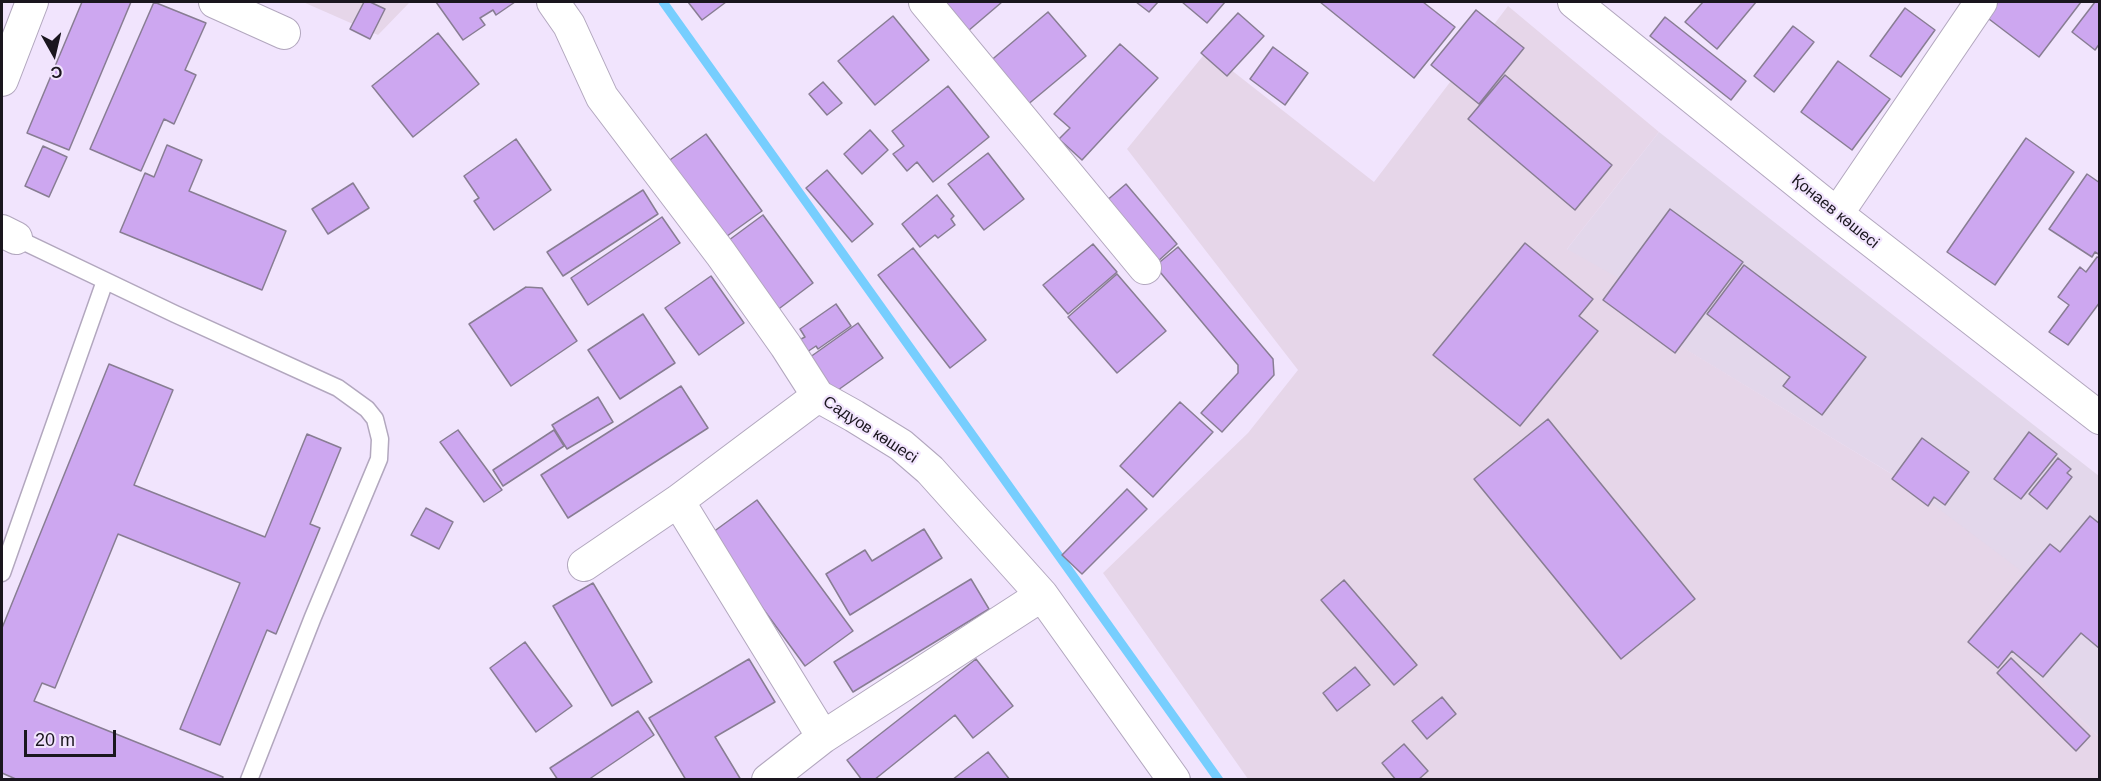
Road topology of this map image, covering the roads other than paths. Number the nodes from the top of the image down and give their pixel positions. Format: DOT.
graph roads {
  1 [pos="32,2"];
  2 [pos="215,2"];
  3 [pos="553,2"];
  4 [pos="925,2"];
  5 [pos="1574,2"];
  6 [pos="1981,2"];
  7 [pos="284,33"];
  8 [pos="2,80"];
  9 [pos="1837,214"];
  10 [pos="9,234"];
  11 [pos="1145,268"];
  12 [pos="105,281"];
  13 [pos="818,396"];
  14 [pos="2100,418"];
  15 [pos="678,501"];
  16 [pos="584,565"];
  17 [pos="2,573"];
  18 [pos="1042,595"];
  19 [pos="823,737"];
  20 [pos="249,780"];
  21 [pos="768,780"];
  22 [pos="1174,780"];
  1 -- 8 [label="street"];
  2 -- 7 [label="street"];
  3 -- 13 [label="street, Садуов көшесі"];
  4 -- 11 [label="street"];
  5 -- 9 [label="street, Қонаев көшесі"];
  6 -- 9 [label="street"];
  9 -- 14 [label="street, Қонаев көшесі"];
  10 -- 12 [label="lane"];
  12 -- 17 [label="lane"];
  12 -- 20 [label="lane"];
  13 -- 15 [label="street"];
  13 -- 18 [label="street, Садуов көшесі"];
  15 -- 16 [label="street"];
  15 -- 19 [label="street"];
  18 -- 19 [label="street"];
  18 -- 22 [label="street, Садуов көшесі"];
  19 -- 21 [label="street"];
}
